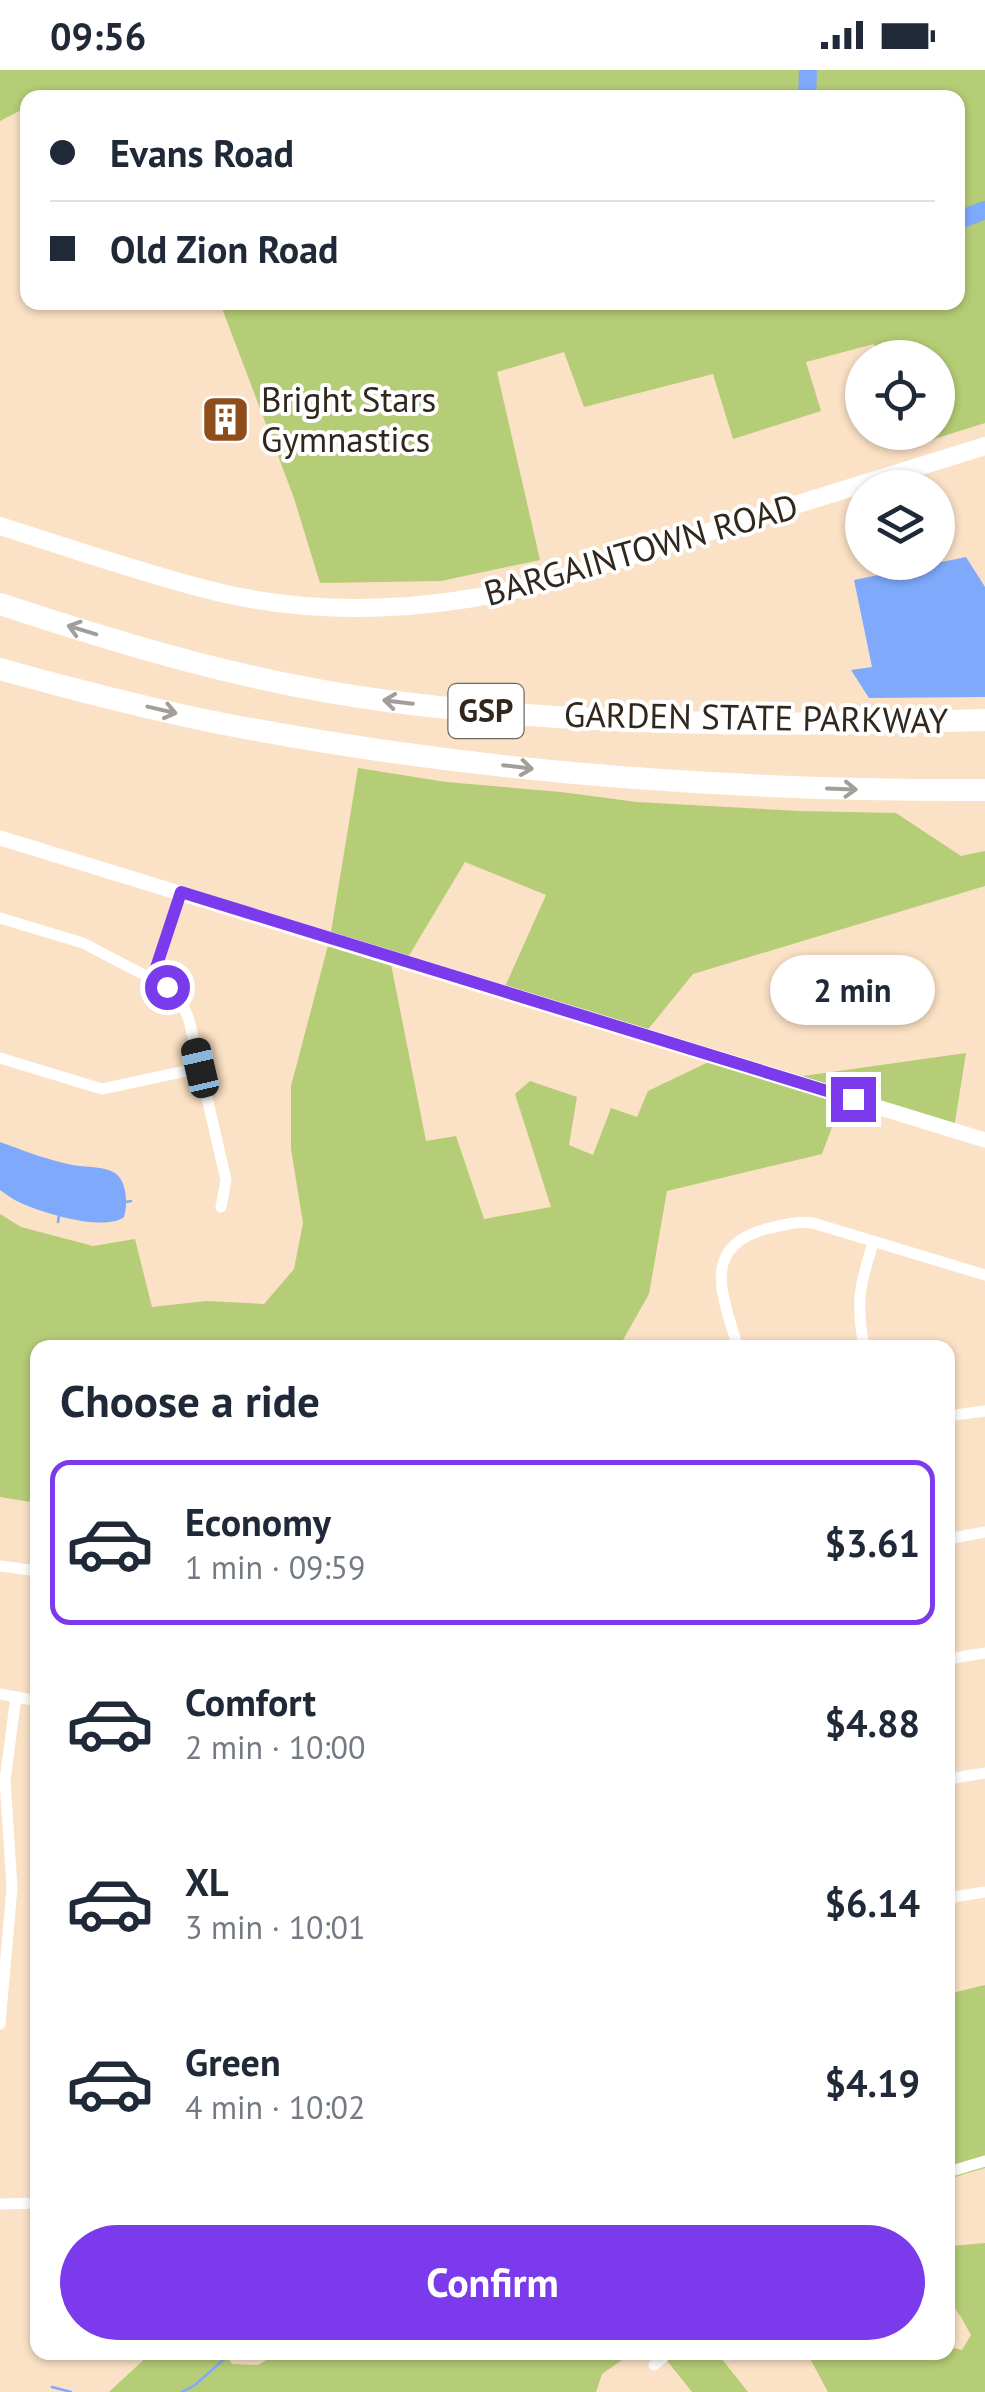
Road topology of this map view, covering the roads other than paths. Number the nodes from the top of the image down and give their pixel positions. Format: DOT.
graph roads {
  1 [pos="985,446"];
  2 [pos="0,526"];
  3 [pos="0,604"];
  4 [pos="0,669"];
  5 [pos="985,720"];
  6 [pos="985,790"];
  7 [pos="0,838"];
  8 [pos="181,892"];
  9 [pos="0,918"];
  10 [pos="152,980"];
  11 [pos="0,1058"];
  12 [pos="200,1068"];
  13 [pos="985,1140"];
  14 [pos="221,1207"];
  15 [pos="873,1243"];
  16 [pos="985,1275"];
  17 [pos="736,1340"];
  18 [pos="863,1340"];
  19 [pos="985,1411"];
  20 [pos="955,1415"];
  21 [pos="985,1532"];
  22 [pos="955,1537"];
  23 [pos="0,1566"];
  24 [pos="30,1570"];
  25 [pos="985,1653"];
  26 [pos="955,1658"];
  27 [pos="0,1694"];
  28 [pos="16,1697"];
  29 [pos="30,1700"];
  30 [pos="985,1773"];
  31 [pos="955,1778"];
  32 [pos="985,1892"];
  33 [pos="955,1897"];
  34 [pos="2,1975"];
  35 [pos="0,2024"];
  36 [pos="985,2160"];
  37 [pos="955,2170"];
  38 [pos="30,2203"];
  39 [pos="0,2204"];
  40 [pos="660,2360"];
  41 [pos="654,2365"];
  1 -- 2 [label="main road, BARGAINTOWN ROAD"];
  5 -- 3 [label="highway, GARDEN STATE PARKWAY / GSP, one-way"];
  4 -- 6 [label="highway, GARDEN STATE PARKWAY / GSP, one-way"];
  7 -- 8 [label="street"];
  8 -- 10 [label="street"];
  8 -- 13 [label="street"];
  9 -- 10 [label="street"];
  10 -- 12 [label="street"];
  11 -- 12 [label="street"];
  12 -- 14 [label="street"];
  15 -- 16 [label="street"];
  15 -- 17 [label="street"];
  15 -- 18 [label="street"];
  19 -- 20 [label="street"];
  21 -- 22 [label="street"];
  23 -- 24 [label="street"];
  25 -- 26 [label="street"];
  27 -- 28 [label="street"];
  28 -- 29 [label="street"];
  28 -- 34 [label="street"];
  30 -- 31 [label="street"];
  32 -- 33 [label="street"];
  34 -- 35 [label="street"];
  36 -- 37 [label="street"];
  38 -- 39 [label="street"];
  40 -- 41 [label="street"];
}
